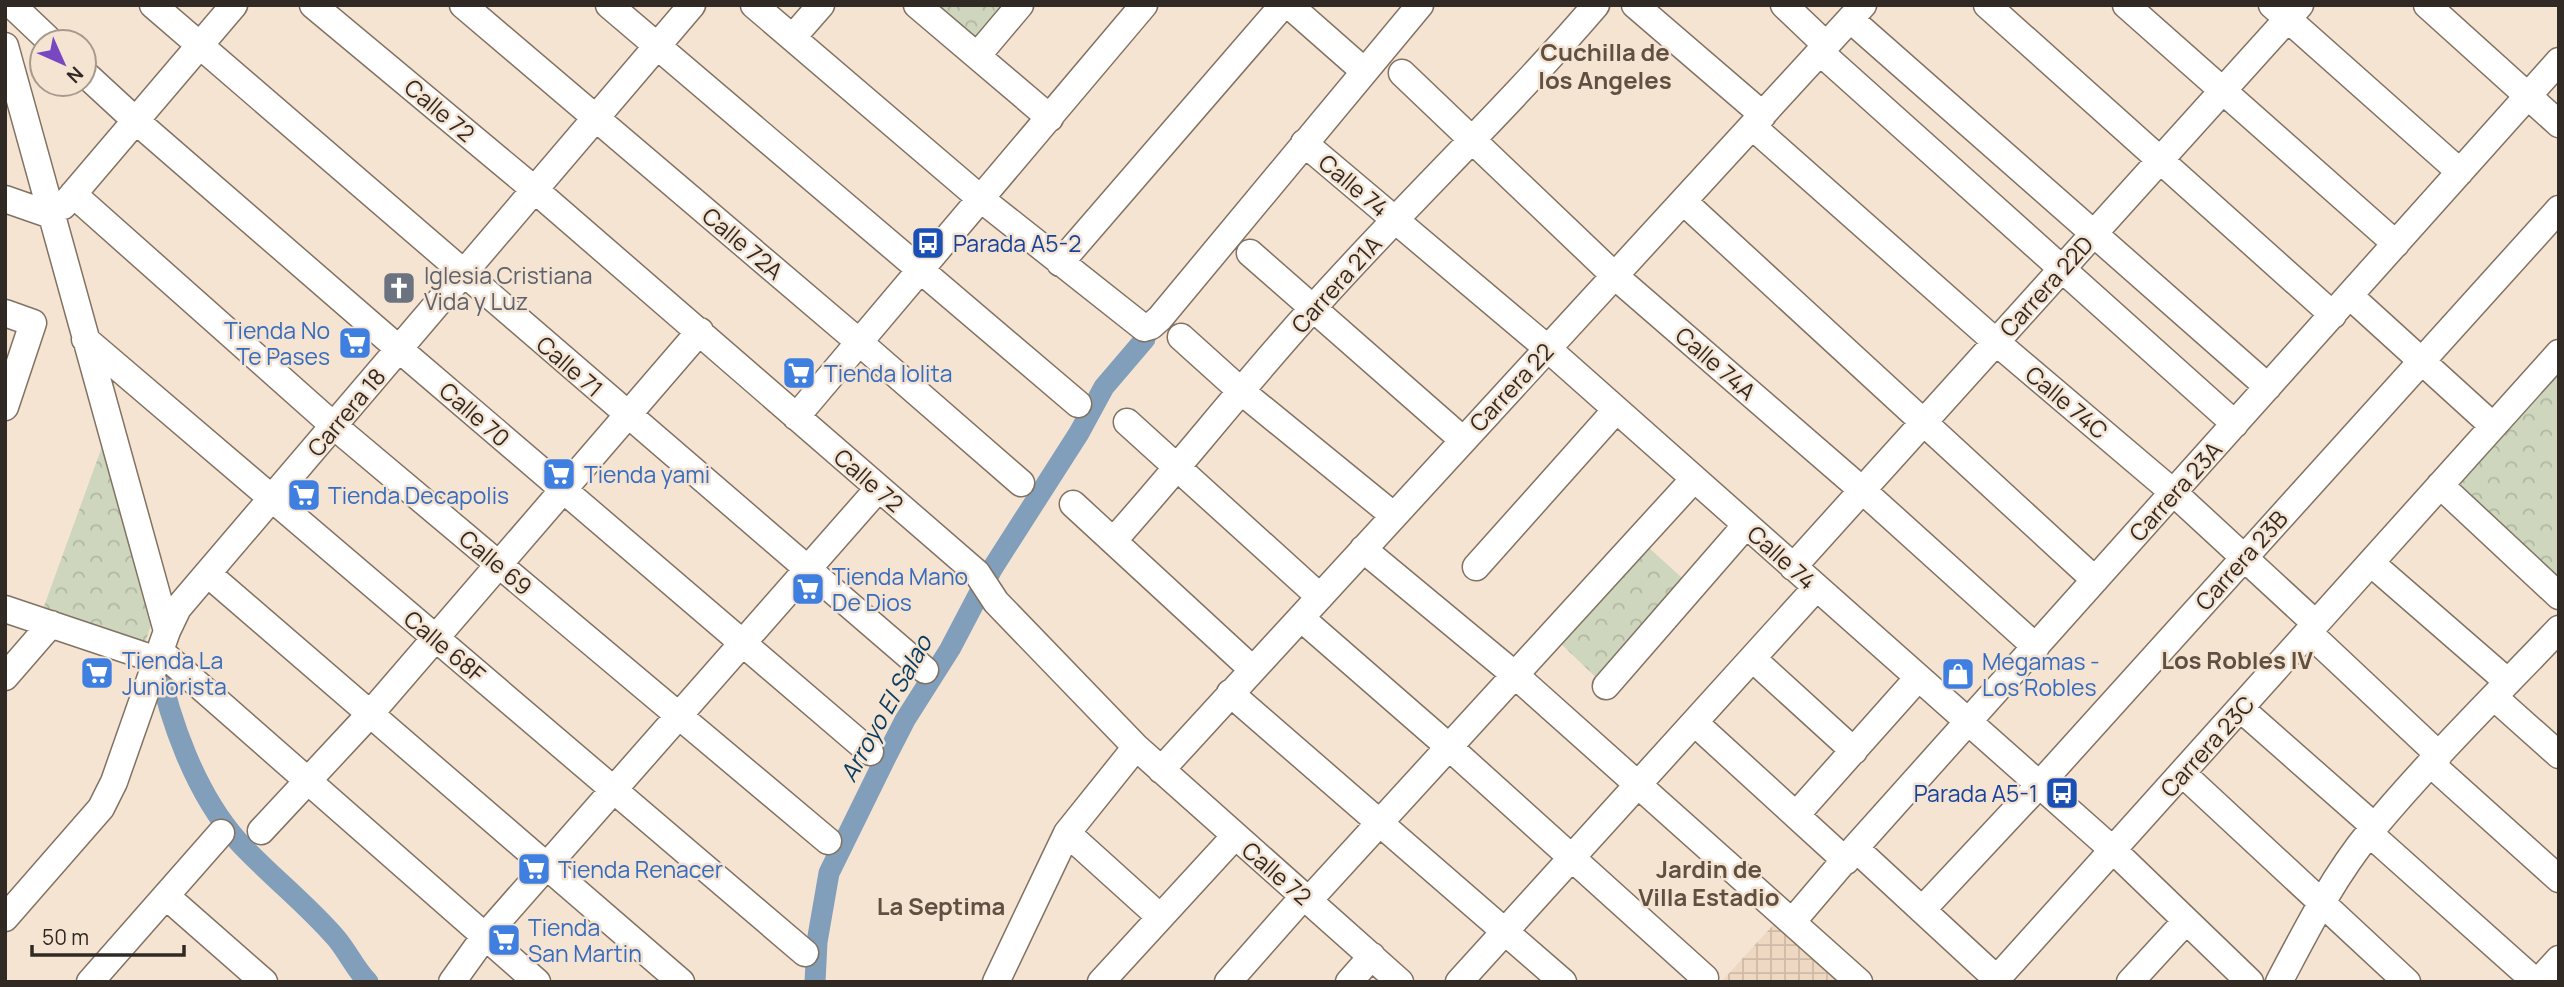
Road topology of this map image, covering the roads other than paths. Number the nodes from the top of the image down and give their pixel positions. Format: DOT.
graph roads {
  1 [pos="12,5"];
  2 [pos="153,5"];
  3 [pos="234,5"];
  4 [pos="313,5"];
  5 [pos="463,5"];
  6 [pos="609,5"];
  7 [pos="692,5"];
  8 [pos="754,5"];
  9 [pos="821,5"];
  10 [pos="917,5"];
  11 [pos="1020,5"];
  12 [pos="1144,5"];
  13 [pos="1283,5"];
  14 [pos="1289,5"];
  15 [pos="1420,5"];
  16 [pos="1596,5"];
  17 [pos="1635,5"];
  18 [pos="1784,5"];
  19 [pos="1987,5"];
  20 [pos="2126,5"];
  21 [pos="2427,5"];
  22 [pos="2287,10"];
  23 [pos="1856,12"];
  24 [pos="36,28"];
  25 [pos="793,37"];
  26 [pos="5,46"];
  27 [pos="657,46"];
  28 [pos="200,47"];
  29 [pos="1823,49"];
  30 [pos="977,56"];
  31 [pos="2559,61"];
  32 [pos="1364,71"];
  33 [pos="1402,73"];
  34 [pos="98,86"];
  35 [pos="2223,90"];
  36 [pos="2528,96"];
  37 [pos="596,118"];
  38 [pos="1050,118"];
  39 [pos="135,120"];
  40 [pos="1758,121"];
  41 [pos="2559,124"];
  42 [pos="1472,142"];
  43 [pos="1304,143"];
  44 [pos="2160,160"];
  45 [pos="2460,173"];
  46 [pos="535,190"];
  47 [pos="73,194"];
  48 [pos="5,199"];
  49 [pos="981,199"];
  50 [pos="1684,202"];
  51 [pos="2559,209"];
  52 [pos="52,218"];
  53 [pos="1395,219"];
  54 [pos="2094,233"];
  55 [pos="2396,244"];
  56 [pos="1250,253"];
  57 [pos="1060,263"];
  58 [pos="2062,269"];
  59 [pos="920,270"];
  60 [pos="463,274"];
  61 [pos="1616,277"];
  62 [pos="2341,305"];
  63 [pos="1312,309"];
  64 [pos="5,313"];
  65 [pos="700,331"];
  66 [pos="1181,337"];
  67 [pos="85,339"];
  68 [pos="859,342"];
  69 [pos="1996,342"];
  70 [pos="1548,348"];
  71 [pos="399,349"];
  72 [pos="2559,353"];
  73 [pos="2422,360"];
  74 [pos="2268,387"];
  75 [pos="1242,392"];
  76 [pos="1078,404"];
  77 [pos="5,407"];
  78 [pos="1616,410"];
  79 [pos="628,415"];
  80 [pos="796,416"];
  81 [pos="1127,422"];
  82 [pos="1922,422"];
  83 [pos="2235,424"];
  84 [pos="334,426"];
  85 [pos="2493,426"];
  86 [pos="1463,440"];
  87 [pos="1179,468"];
  88 [pos="1693,479"];
  89 [pos="1021,483"];
  90 [pos="2440,485"];
  91 [pos="878,489"];
  92 [pos="564,490"];
  93 [pos="1862,490"];
  94 [pos="2174,493"];
  95 [pos="272,498"];
  96 [pos="1073,503"];
  97 [pos="1393,515"];
  98 [pos="1746,525"];
  99 [pos="1114,540"];
  100 [pos="1363,550"];
  101 [pos="2244,557"];
  102 [pos="2371,563"];
  103 [pos="499,565"];
  104 [pos="1476,567"];
  105 [pos="1793,567"];
  106 [pos="807,569"];
  107 [pos="208,574"];
  108 [pos="2095,580"];
  109 [pos="1816,588"];
  110 [pos="2559,596"];
  111 [pos="1320,597"];
  112 [pos="5,609"];
  113 [pos="1301,618"];
  114 [pos="51,624"];
  115 [pos="2312,628"];
  116 [pos="2559,629"];
  117 [pos="436,638"];
  118 [pos="742,642"];
  119 [pos="161,647"];
  120 [pos="2036,647"];
  121 [pos="1753,659"];
  122 [pos="1252,669"];
  123 [pos="925,670"];
  124 [pos="1515,676"];
  125 [pos="5,677"];
  126 [pos="1918,678"];
  127 [pos="1606,686"];
  128 [pos="2501,690"];
  129 [pos="1230,693"];
  130 [pos="2240,708"];
  131 [pos="370,714"];
  132 [pos="678,715"];
  133 [pos="1969,722"];
  134 [pos="1695,723"];
  135 [pos="1136,747"];
  136 [pos="1449,747"];
  137 [pos="1854,751"];
  138 [pos="870,752"];
  139 [pos="2559,755"];
  140 [pos="2435,759"];
  141 [pos="1161,770"];
  142 [pos="2182,772"];
  143 [pos="307,780"];
  144 [pos="1638,785"];
  145 [pos="2039,785"];
  146 [pos="613,790"];
  147 [pos="1796,816"];
  148 [pos="1381,822"];
  149 [pos="2372,830"];
  150 [pos="261,831"];
  151 [pos="1067,832"];
  152 [pos="220,833"];
  153 [pos="1235,836"];
  154 [pos="828,841"];
  155 [pos="2113,850"];
  156 [pos="1850,854"];
  157 [pos="1572,858"];
  158 [pos="546,866"];
  159 [pos="2559,879"];
  160 [pos="166,896"];
  161 [pos="1306,898"];
  162 [pos="2321,903"];
  163 [pos="1922,910"];
  164 [pos="7,913"];
  165 [pos="1160,917"];
  166 [pos="2186,921"];
  167 [pos="1792,922"];
  168 [pos="1506,931"];
  169 [pos="485,936"];
  170 [pos="805,953"];
  171 [pos="1372,956"];
  172 [pos="2559,959"];
  173 [pos="103,977"];
  174 [pos="1705,978"];
  175 [pos="456,980"];
  176 [pos="1997,981"];
  177 [pos="264,982"];
  178 [pos="537,982"];
  179 [pos="681,982"];
  180 [pos="996,982"];
  181 [pos="1101,982"];
  182 [pos="1228,982"];
  183 [pos="1349,982"];
  184 [pos="1400,982"];
  185 [pos="1459,982"];
  186 [pos="1563,982"];
  187 [pos="1859,982"];
  188 [pos="2130,982"];
  189 [pos="2250,982"];
  190 [pos="2279,982"];
  191 [pos="2407,982"];
  192 [pos="2537,982"];
  1 -- 24 [label="street"];
  2 -- 28 [label="street, Calle 71"];
  3 -- 28 [label="street"];
  4 -- 46 [label="street, Calle 72"];
  5 -- 37 [label="street, Calle 72A"];
  6 -- 27 [label="street"];
  7 -- 27 [label="street, Carrera 18"];
  8 -- 25 [label="street"];
  9 -- 25 [label="street"];
  10 -- 30 [label="street"];
  11 -- 30 [label="street"];
  12 -- 38 [label="street"];
  13 -- 57 [label="street"];
  14 -- 32 [label="street"];
  15 -- 32 [label="street"];
  16 -- 42 [label="street, Carrera 21A"];
  17 -- 40 [label="street, Calle 74C"];
  18 -- 29 [label="street"];
  19 -- 44 [label="street"];
  20 -- 35 [label="street"];
  21 -- 36 [label="street"];
  22 -- 35 [label="street, Carrera 22D"];
  22 -- 45 [label="street"];
  23 -- 29 [label="street, Carrera 22"];
  23 -- 54 [label="street"];
  25 -- 49 [label="street"];
  26 -- 52 [label="street"];
  27 -- 37 [label="street, Carrera 18"];
  27 -- 59 [label="street"];
  28 -- 39 [label="street"];
  28 -- 60 [label="street, Calle 71"];
  29 -- 40 [label="street, Carrera 22"];
  29 -- 58 [label="street"];
  30 -- 38 [label="street"];
  31 -- 36 [label="street, Carrera 23A"];
  32 -- 43 [label="street"];
  33 -- 42 [label="street, Calle 74A"];
  34 -- 39 [label="street, Calle 70"];
  35 -- 44 [label="street, Carrera 22D"];
  35 -- 55 [label="street"];
  36 -- 41 [label="street"];
  36 -- 45 [label="street, Carrera 23A"];
  37 -- 46 [label="street, Carrera 18"];
  37 -- 68 [label="street, Calle 72A"];
  38 -- 49 [label="street"];
  39 -- 47 [label="street"];
  39 -- 71 [label="street, Calle 70"];
  40 -- 50 [label="street, Carrera 22"];
  40 -- 69 [label="street, Calle 74C"];
  42 -- 53 [label="street, Carrera 21A"];
  42 -- 61 [label="street, Calle 74A"];
  43 -- 53 [label="street, Calle 74"];
  43 -- 57 [label="street"];
  44 -- 54 [label="street, Carrera 22D"];
  44 -- 62 [label="street"];
  45 -- 55 [label="street, Carrera 23A"];
  46 -- 60 [label="street, Carrera 18"];
  46 -- 65 [label="street, Calle 72"];
  47 -- 52 [label="street"];
  47 -- 84 [label="street, Calle 69"];
  48 -- 52 [label="street"];
  49 -- 57 [label="street"];
  49 -- 59 [label="street"];
  50 -- 61 [label="street, Carrera 22"];
  50 -- 82 [label="street"];
  51 -- 73 [label="street, Carrera 23B"];
  52 -- 67 [label="street"];
  53 -- 63 [label="street, Carrera 21A"];
  53 -- 70 [label="street, Calle 74"];
  54 -- 58 [label="street, Carrera 22D"];
  54 -- 74 [label="street"];
  55 -- 62 [label="street, Carrera 23A"];
  56 -- 63 [label="street"];
  58 -- 69 [label="street, Carrera 22D"];
  58 -- 83 [label="street"];
  59 -- 68 [label="street"];
  59 -- 76 [label="street"];
  60 -- 71 [label="street, Carrera 18"];
  60 -- 79 [label="street, Calle 71"];
  61 -- 70 [label="street, Carrera 22"];
  61 -- 93 [label="street, Calle 74A"];
  62 -- 73 [label="street"];
  62 -- 74 [label="street, Carrera 23A"];
  63 -- 75 [label="street, Carrera 21A"];
  63 -- 86 [label="street"];
  64 -- 77 [label="street"];
  65 -- 79 [label="street"];
  65 -- 80 [label="street, Calle 72"];
  66 -- 75 [label="street"];
  67 -- 95 [label="street, Calle 68F"];
  67 -- 119 [label="street"];
  68 -- 80 [label="street"];
  68 -- 89 [label="street, Calle 72A"];
  69 -- 82 [label="street, Carrera 22D"];
  69 -- 94 [label="street, Calle 74C"];
  70 -- 78 [label="street, Calle 74"];
  70 -- 86 [label="street, Carrera 22"];
  71 -- 84 [label="street, Carrera 18"];
  71 -- 92 [label="street, Calle 70"];
  72 -- 85 [label="street, Carrera 23C"];
  73 -- 85 [label="street"];
  73 -- 101 [label="street, Carrera 23B"];
  74 -- 83 [label="street, Carrera 23A"];
  75 -- 87 [label="street, Carrera 21A"];
  75 -- 97 [label="street"];
  78 -- 88 [label="street, Calle 74"];
  78 -- 104 [label="street"];
  79 -- 92 [label="street"];
  79 -- 106 [label="street, Calle 71"];
  80 -- 91 [label="street, Calle 72"];
  81 -- 87 [label="street"];
  82 -- 93 [label="street, Carrera 22D"];
  82 -- 108 [label="street"];
  83 -- 94 [label="street, Carrera 23A"];
  84 -- 95 [label="street, Carrera 18"];
  84 -- 103 [label="street, Calle 69"];
  85 -- 90 [label="street, Carrera 23C"];
  86 -- 97 [label="street, Carrera 22"];
  87 -- 99 [label="street, Carrera 21A"];
  87 -- 111 [label="street"];
  88 -- 98 [label="street, Calle 74"];
  88 -- 124 [label="street"];
  90 -- 102 [label="street, Carrera 23C"];
  90 -- 110 [label="street"];
  91 -- 106 [label="street"];
  91 -- 135 [label="street, Calle 72"];
  92 -- 103 [label="street"];
  92 -- 118 [label="street, Calle 70"];
  93 -- 105 [label="street, Carrera 22D"];
  93 -- 120 [label="street, Calle 74A"];
  94 -- 101 [label="street, Calle 74C"];
  94 -- 108 [label="street, Carrera 23A"];
  95 -- 107 [label="street, Carrera 18"];
  95 -- 117 [label="street, Calle 68F"];
  96 -- 99 [label="street"];
  97 -- 100 [label="street, Carrera 22"];
  98 -- 105 [label="street, Calle 74"];
  98 -- 127 [label="street"];
  99 -- 122 [label="street"];
  100 -- 111 [label="street, Carrera 22"];
  100 -- 124 [label="street"];
  101 -- 115 [label="street, Calle 74C"];
  101 -- 145 [label="street, Carrera 23B"];
  102 -- 115 [label="street, Carrera 23C"];
  102 -- 128 [label="street"];
  103 -- 117 [label="street"];
  103 -- 132 [label="street, Calle 69"];
  105 -- 109 [label="street, Calle 74"];
  106 -- 118 [label="street"];
  106 -- 123 [label="street, Calle 71"];
  107 -- 119 [label="street, Carrera 18"];
  107 -- 131 [label="street"];
  108 -- 120 [label="street, Carrera 23A"];
  109 -- 121 [label="street"];
  109 -- 126 [label="street, Calle 74"];
  111 -- 113 [label="street, Carrera 22"];
  112 -- 114 [label="street"];
  113 -- 122 [label="street, Carrera 22"];
  113 -- 136 [label="street"];
  114 -- 119 [label="street"];
  114 -- 125 [label="street"];
  115 -- 130 [label="street, Carrera 23C"];
  115 -- 140 [label="street, Calle 74C"];
  116 -- 128 [label="street"];
  117 -- 131 [label="street"];
  117 -- 146 [label="street, Calle 68F"];
  118 -- 132 [label="street"];
  118 -- 138 [label="street, Calle 70"];
  119 -- 143 [label="street"];
  119 -- 164 [label="street, Carrera 18"];
  120 -- 133 [label="street, Carrera 23A"];
  121 -- 134 [label="street"];
  121 -- 137 [label="street"];
  122 -- 129 [label="street, Carrera 22"];
  124 -- 136 [label="street"];
  124 -- 144 [label="street"];
  126 -- 133 [label="street, Calle 74"];
  126 -- 137 [label="street"];
  128 -- 139 [label="street"];
  128 -- 140 [label="street"];
  129 -- 141 [label="street, Carrera 22"];
  129 -- 148 [label="street"];
  130 -- 142 [label="street, Carrera 23C"];
  130 -- 149 [label="street"];
  131 -- 143 [label="street"];
  131 -- 158 [label="street"];
  132 -- 146 [label="street"];
  132 -- 154 [label="street, Calle 69"];
  133 -- 145 [label="street, Calle 74"];
  133 -- 156 [label="street, Carrera 23A"];
  134 -- 144 [label="street"];
  134 -- 147 [label="street"];
  135 -- 141 [label="street, Calle 72"];
  135 -- 151 [label="street"];
  136 -- 148 [label="street"];
  136 -- 157 [label="street"];
  137 -- 147 [label="street"];
  140 -- 149 [label="street"];
  140 -- 159 [label="street, Calle 74C"];
  141 -- 153 [label="street, Calle 72"];
  142 -- 155 [label="street, Carrera 23C"];
  142 -- 162 [label="street"];
  143 -- 150 [label="street"];
  143 -- 169 [label="street"];
  144 -- 157 [label="street"];
  144 -- 167 [label="street"];
  145 -- 155 [label="street, Calle 74"];
  145 -- 163 [label="street, Carrera 23B"];
  146 -- 158 [label="street"];
  146 -- 170 [label="street, Calle 68F"];
  147 -- 156 [label="street"];
  148 -- 161 [label="street"];
  148 -- 168 [label="street"];
  149 -- 162 [label="street"];
  149 -- 192 [label="street"];
  151 -- 165 [label="street"];
  151 -- 180 [label="street"];
  152 -- 160 [label="street"];
  153 -- 161 [label="street, Calle 72"];
  153 -- 165 [label="street"];
  155 -- 166 [label="street, Calle 74"];
  155 -- 176 [label="street, Carrera 23C"];
  156 -- 163 [label="street"];
  156 -- 167 [label="street, Carrera 23A"];
  157 -- 168 [label="street"];
  157 -- 174 [label="street"];
  158 -- 169 [label="street"];
  158 -- 179 [label="street"];
  160 -- 173 [label="street"];
  160 -- 177 [label="street"];
  161 -- 171 [label="street, Calle 72"];
  161 -- 182 [label="street"];
  162 -- 190 [label="street"];
  162 -- 191 [label="street"];
  163 -- 176 [label="street"];
  165 -- 181 [label="street"];
  166 -- 188 [label="street"];
  166 -- 189 [label="street, Calle 74"];
  167 -- 187 [label="street"];
  168 -- 185 [label="street"];
  168 -- 186 [label="street"];
  169 -- 175 [label="street"];
  169 -- 178 [label="street"];
  171 -- 183 [label="street"];
  171 -- 184 [label="street, Calle 72"];
  172 -- 192 [label="street"];
}
